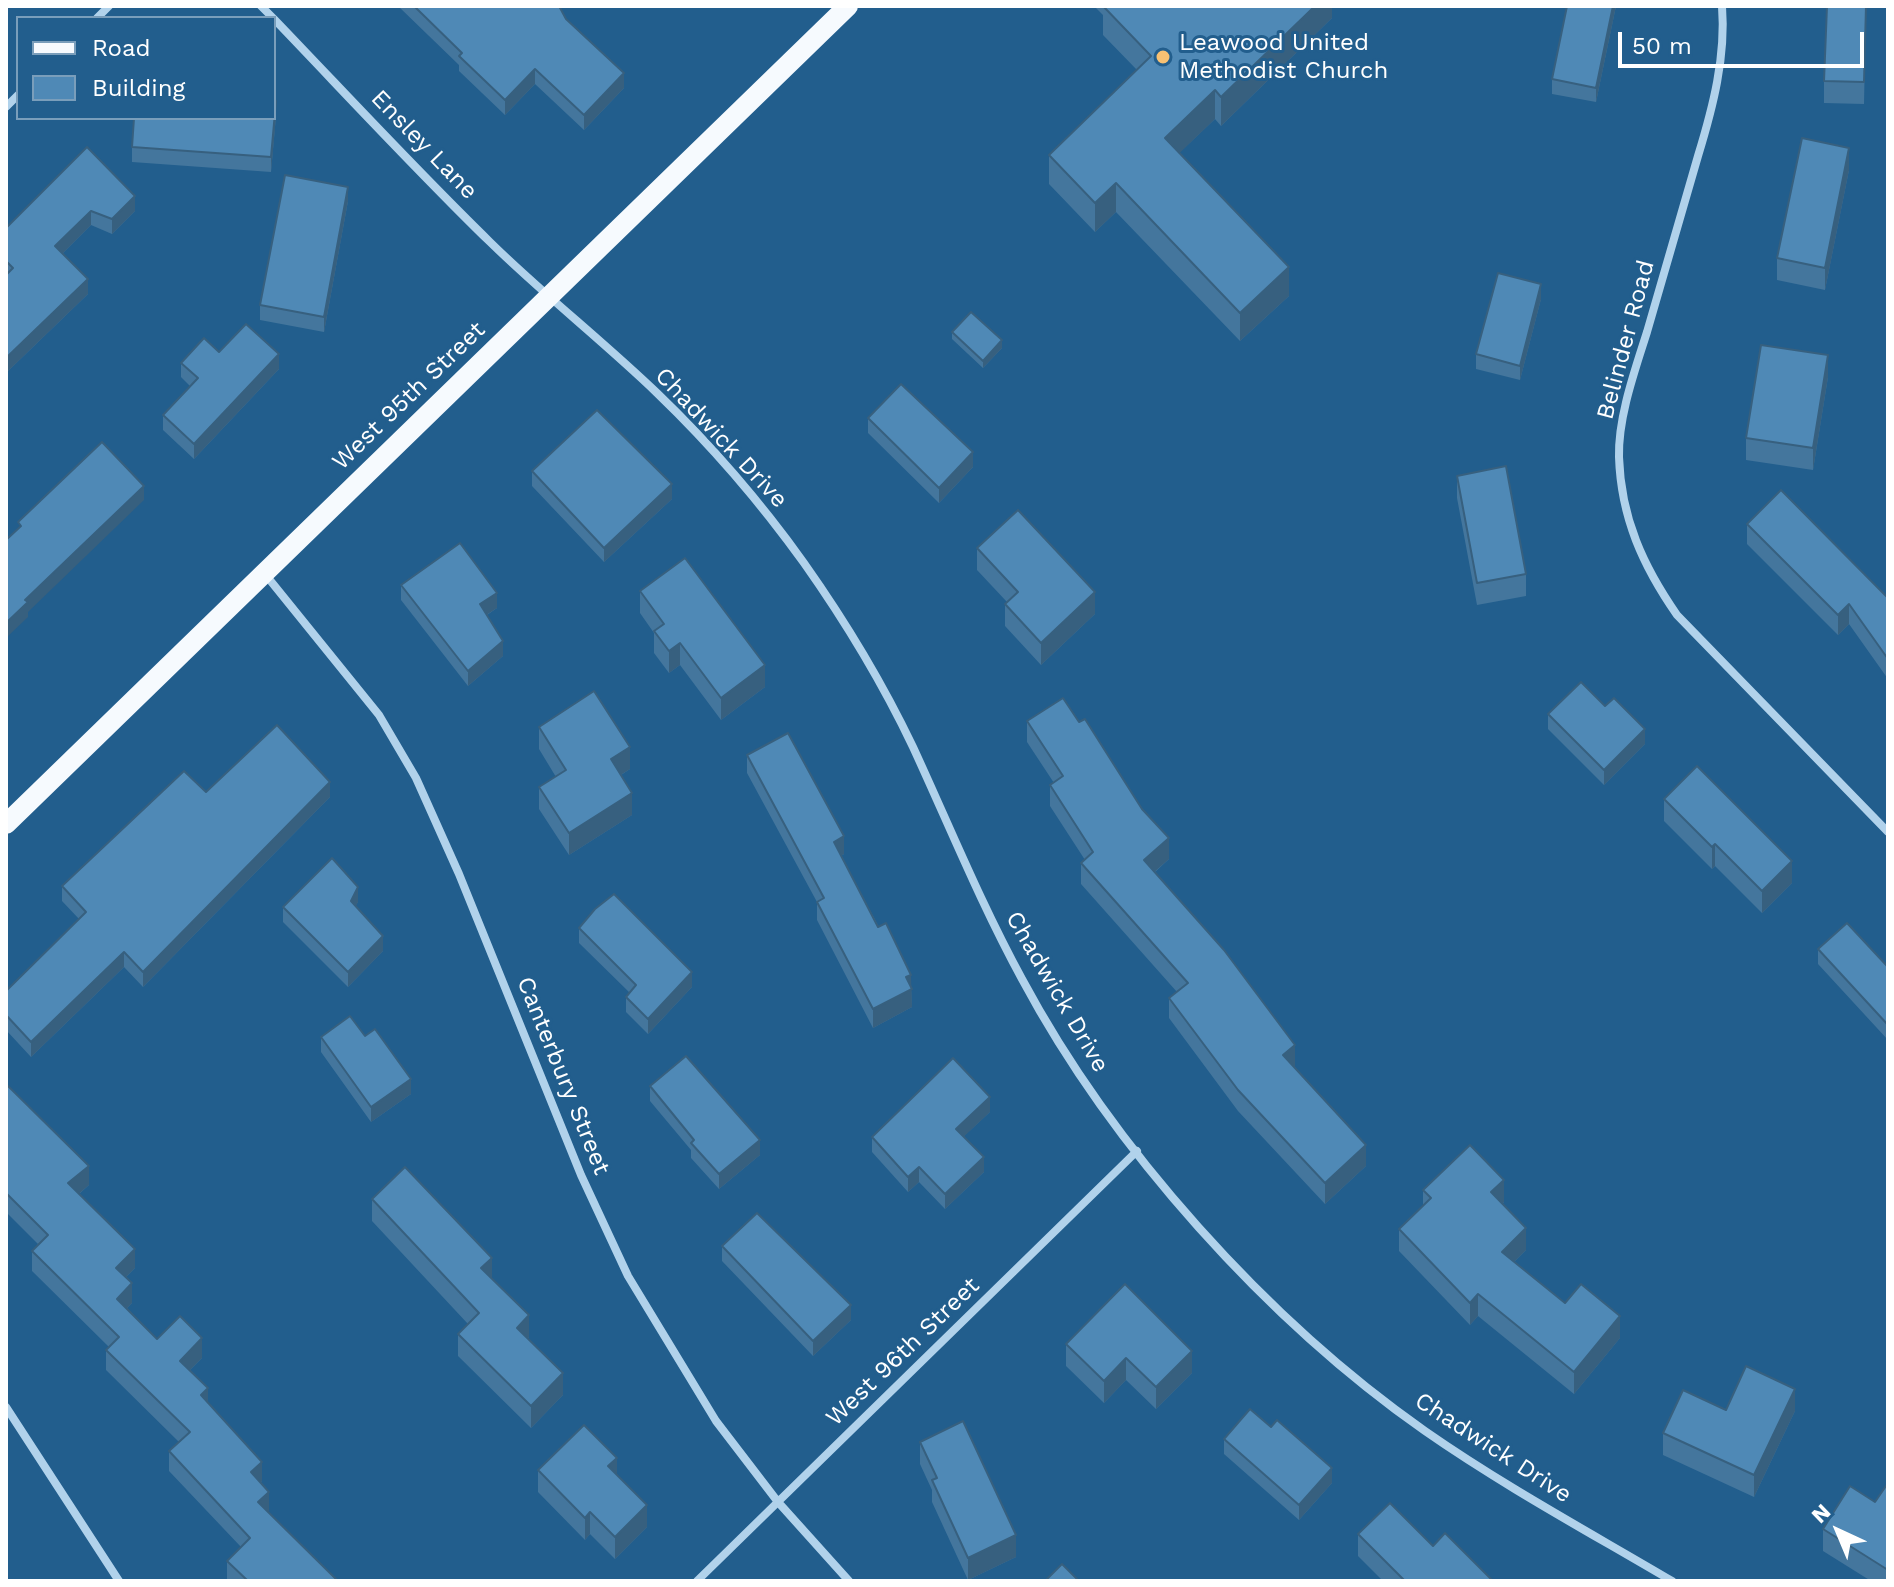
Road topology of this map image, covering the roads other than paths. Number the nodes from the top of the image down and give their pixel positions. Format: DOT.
graph roads {
  1 [pos="848,6"];
  2 [pos="1722,6"];
  3 [pos="276,22"];
  4 [pos="548,296"];
  5 [pos="264,574"];
  6 [pos="6,824"];
  7 [pos="1888,832"];
  8 [pos="1137,1151"];
  9 [pos="6,1407"];
  10 [pos="778,1502"];
  11 [pos="119,1581"];
  12 [pos="697,1581"];
  13 [pos="849,1581"];
  14 [pos="1672,1581"];
  1 -- 4 [label="main road, West 95th Street"];
  2 -- 7 [label="street, Belinder Road"];
  3 -- 4 [label="street, Ensley Lane"];
  4 -- 5 [label="main road, West 95th Street"];
  4 -- 8 [label="street, Chadwick Drive"];
  5 -- 6 [label="main road, West 95th Street"];
  5 -- 10 [label="street, Canterbury Street"];
  8 -- 10 [label="street, West 96th Street"];
  8 -- 14 [label="street, Chadwick Drive"];
  9 -- 11 [label="street"];
  10 -- 12 [label="street, West 96th Street"];
  10 -- 13 [label="street, Canterbury Street"];
}
